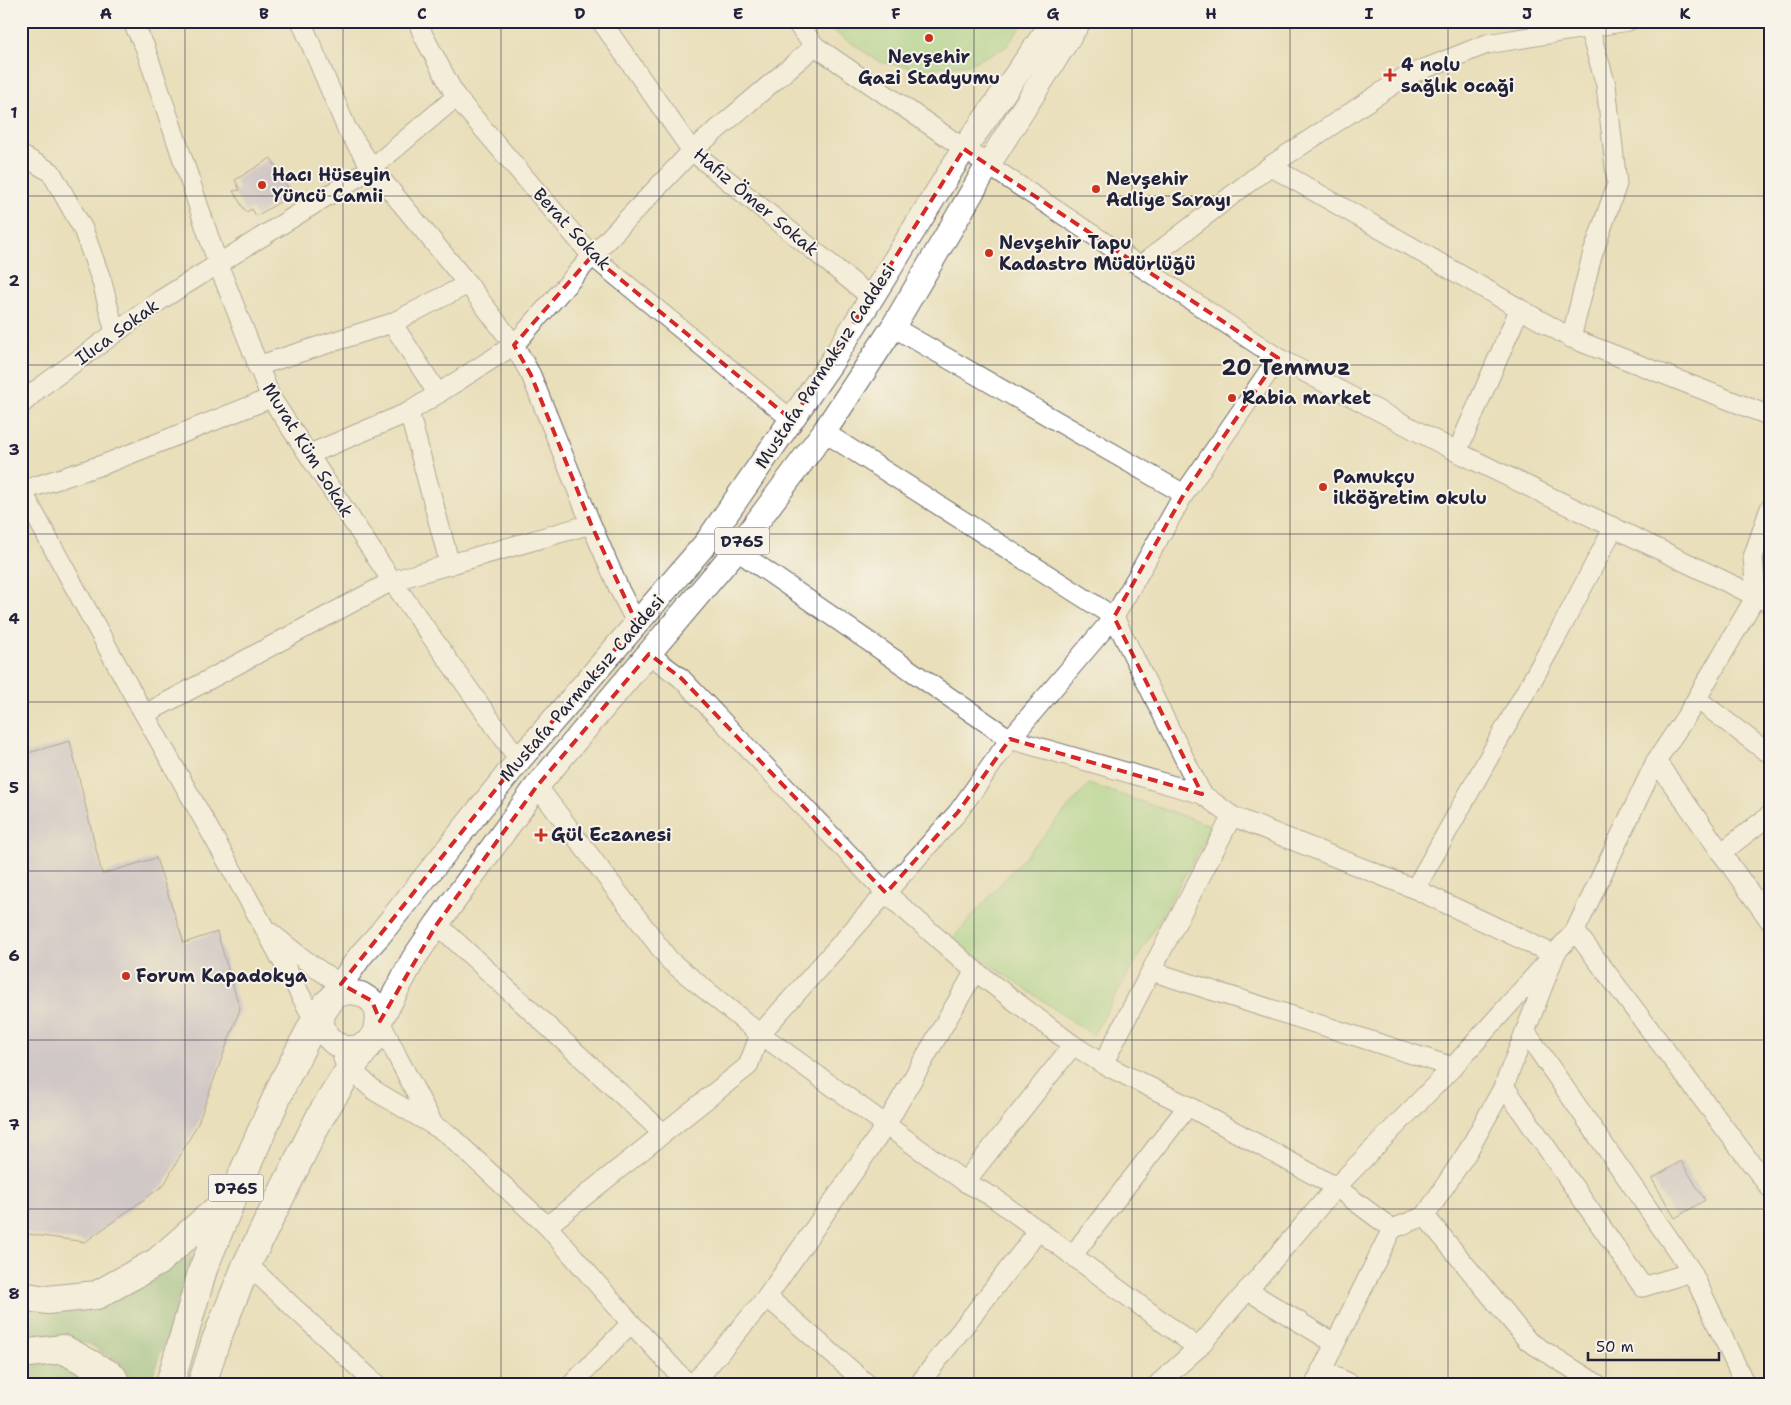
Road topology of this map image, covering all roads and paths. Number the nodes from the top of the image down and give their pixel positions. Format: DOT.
graph roads {
  1 [pos="132,21"];
  2 [pos="301,21"];
  3 [pos="418,21"];
  4 [pos="601,21"];
  5 [pos="795,21"];
  6 [pos="1054,21"];
  7 [pos="1079,21"];
  8 [pos="1628,21"];
  9 [pos="1589,24"];
  10 [pos="815,46"];
  11 [pos="456,97"];
  12 [pos="964,149"];
  13 [pos="692,151"];
  14 [pos="21,154"];
  15 [pos="988,166"];
  16 [pos="1270,166"];
  17 [pos="372,168"];
  18 [pos="592,256"];
  19 [pos="218,264"];
  20 [pos="1140,266"];
  21 [pos="468,284"];
  22 [pos="872,298"];
  23 [pos="1519,310"];
  24 [pos="392,323"];
  25 [pos="893,327"];
  26 [pos="115,333"];
  27 [pos="1571,338"];
  28 [pos="514,345"];
  29 [pos="1278,358"];
  30 [pos="257,366"];
  31 [pos="438,394"];
  32 [pos="271,398"];
  33 [pos="21,405"];
  34 [pos="409,412"];
  35 [pos="1770,416"];
  36 [pos="792,420"];
  37 [pos="824,432"];
  38 [pos="1457,452"];
  39 [pos="310,454"];
  40 [pos="21,490"];
  41 [pos="1184,494"];
  42 [pos="1770,508"];
  43 [pos="591,524"];
  44 [pos="1614,527"];
  45 [pos="736,550"];
  46 [pos="1761,560"];
  47 [pos="450,565"];
  48 [pos="392,581"];
  49 [pos="1763,600"];
  50 [pos="1114,617"];
  51 [pos="637,624"];
  52 [pos="650,654"];
  53 [pos="1696,699"];
  54 [pos="144,714"];
  55 [pos="1010,739"];
  56 [pos="1770,753"];
  57 [pos="519,760"];
  58 [pos="1656,761"];
  59 [pos="537,786"];
  60 [pos="1202,794"];
  61 [pos="1770,815"];
  62 [pos="1232,816"];
  63 [pos="1721,853"];
  64 [pos="1415,889"];
  65 [pos="886,893"];
  66 [pos="1770,921"];
  67 [pos="436,924"];
  68 [pos="264,927"];
  69 [pos="1575,931"];
  70 [pos="1555,955"];
  71 [pos="975,971"];
  72 [pos="1151,971"];
  73 [pos="334,1007"];
  74 [pos="377,1023"];
  75 [pos="1525,1031"];
  76 [pos="760,1034"];
  77 [pos="1074,1045"];
  78 [pos="1103,1064"];
  79 [pos="1453,1067"];
  80 [pos="350,1069"];
  81 [pos="1504,1086"];
  82 [pos="1188,1106"];
  83 [pos="433,1124"];
  84 [pos="886,1125"];
  85 [pos="662,1132"];
  86 [pos="965,1182"];
  87 [pos="1336,1187"];
  88 [pos="1770,1188"];
  89 [pos="233,1196"];
  90 [pos="1425,1216"];
  91 [pos="547,1226"];
  92 [pos="1392,1229"];
  93 [pos="1039,1230"];
  94 [pos="1072,1256"];
  95 [pos="247,1264"];
  96 [pos="1692,1272"];
  97 [pos="1247,1290"];
  98 [pos="21,1296"];
  99 [pos="767,1297"];
  100 [pos="631,1323"];
  101 [pos="1334,1343"];
  102 [pos="1198,1348"];
  103 [pos="21,1354"];
  104 [pos="1318,1377"];
  105 [pos="1164,1382"];
  106 [pos="116,1384"];
  107 [pos="170,1384"];
  108 [pos="202,1384"];
  109 [pos="376,1384"];
  110 [pos="572,1384"];
  111 [pos="688,1384"];
  112 [pos="694,1384"];
  113 [pos="867,1384"];
  114 [pos="919,1384"];
  115 [pos="1351,1384"];
  116 [pos="1597,1384"];
  117 [pos="1745,1384"];
  1 -- 19 [label="street, Murat Küm Sokak"];
  2 -- 17 [label="street"];
  3 -- 11 [label="street, Berat Sokak"];
  4 -- 13 [label="street, Hafız Ömer Sokak"];
  5 -- 10 [label="street"];
  6 -- 12 [label="main road, Mustafa Parmaksız Caddesi / D765"];
  7 -- 15 [label="main road, Mustafa Parmaksız Caddesi / D765"];
  8 -- 9 [label="street"];
  9 -- 16 [label="street"];
  9 -- 27 [label="street"];
  10 -- 12 [label="street"];
  10 -- 13 [label="street"];
  11 -- 17 [label="street, Ilıca Sokak"];
  11 -- 18 [label="street, Berat Sokak"];
  12 -- 15 [label="street"];
  12 -- 22 [label="main road, Mustafa Parmaksız Caddesi / D765"];
  13 -- 18 [label="street"];
  13 -- 22 [label="street, Hafız Ömer Sokak"];
  14 -- 26 [label="street"];
  15 -- 20 [label="street"];
  15 -- 25 [label="main road, Mustafa Parmaksız Caddesi / D765"];
  16 -- 20 [label="street"];
  16 -- 23 [label="street"];
  17 -- 19 [label="street, Ilıca Sokak"];
  17 -- 21 [label="street"];
  18 -- 28 [label="street"];
  18 -- 36 [label="street, Berat Sokak"];
  19 -- 26 [label="street, Ilıca Sokak"];
  19 -- 30 [label="street, Murat Küm Sokak"];
  20 -- 29 [label="street"];
  21 -- 24 [label="street"];
  21 -- 28 [label="street"];
  22 -- 36 [label="main road, Mustafa Parmaksız Caddesi / D765"];
  23 -- 27 [label="street"];
  23 -- 38 [label="street"];
  24 -- 30 [label="street"];
  24 -- 31 [label="street"];
  25 -- 37 [label="main road, Mustafa Parmaksız Caddesi / D765"];
  25 -- 41 [label="street"];
  26 -- 33 [label="street, Ilıca Sokak"];
  27 -- 35 [label="street"];
  28 -- 31 [label="street"];
  28 -- 43 [label="street"];
  29 -- 38 [label="street"];
  29 -- 41 [label="street"];
  30 -- 32 [label="street, Murat Küm Sokak"];
  31 -- 34 [label="street"];
  32 -- 39 [label="street, Murat Küm Sokak"];
  32 -- 40 [label="street"];
  34 -- 39 [label="street"];
  34 -- 47 [label="street"];
  36 -- 51 [label="main road, Mustafa Parmaksız Caddesi / D765"];
  37 -- 45 [label="main road, Mustafa Parmaksız Caddesi / D765"];
  37 -- 50 [label="street"];
  38 -- 44 [label="street"];
  39 -- 48 [label="street, Murat Küm Sokak"];
  40 -- 54 [label="street"];
  41 -- 50 [label="street"];
  42 -- 46 [label="street"];
  43 -- 47 [label="street"];
  43 -- 51 [label="street"];
  44 -- 49 [label="street"];
  44 -- 64 [label="street"];
  45 -- 52 [label="main road, Mustafa Parmaksız Caddesi / D765"];
  45 -- 55 [label="street"];
  46 -- 49 [label="street"];
  47 -- 48 [label="street"];
  48 -- 54 [label="street"];
  48 -- 57 [label="street, Murat Küm Sokak"];
  49 -- 53 [label="street"];
  50 -- 55 [label="street"];
  50 -- 60 [label="street"];
  51 -- 57 [label="main road, Mustafa Parmaksız Caddesi / D765"];
  52 -- 59 [label="main road, Mustafa Parmaksız Caddesi / D765"];
  52 -- 65 [label="street"];
  53 -- 56 [label="street"];
  53 -- 58 [label="street"];
  54 -- 68 [label="street"];
  55 -- 60 [label="street"];
  55 -- 65 [label="street"];
  57 -- 73 [label="main road, Mustafa Parmaksız Caddesi / D765"];
  58 -- 63 [label="street"];
  58 -- 69 [label="street"];
  59 -- 67 [label="main road, Mustafa Parmaksız Caddesi / D765"];
  59 -- 76 [label="street"];
  60 -- 62 [label="street"];
  61 -- 63 [label="street"];
  62 -- 64 [label="street"];
  62 -- 72 [label="street"];
  63 -- 66 [label="street"];
  64 -- 70 [label="street"];
  65 -- 71 [label="street"];
  65 -- 76 [label="street"];
  67 -- 74 [label="main road, Mustafa Parmaksız Caddesi / D765"];
  67 -- 85 [label="street"];
  68 -- 73 [label="street"];
  68 -- 73 [label="street"];
  69 -- 70 [label="street"];
  69 -- 88 [label="street"];
  70 -- 75 [label="street"];
  70 -- 79 [label="street"];
  71 -- 77 [label="street"];
  71 -- 84 [label="street"];
  72 -- 78 [label="street"];
  72 -- 79 [label="street"];
  73 -- 74 [label="main road"];
  73 -- 74 [label="main road"];
  73 -- 80 [label="street"];
  73 -- 89 [label="highway, Mustafa Parmaksız Caddesi / D765"];
  74 -- 80 [label="highway, D765"];
  74 -- 83 [label="street"];
  75 -- 81 [label="street"];
  75 -- 96 [label="street"];
  76 -- 84 [label="street"];
  76 -- 85 [label="street"];
  77 -- 78 [label="street"];
  77 -- 86 [label="street"];
  78 -- 82 [label="street"];
  79 -- 87 [label="street"];
  80 -- 83 [label="street"];
  80 -- 95 [label="highway, D765"];
  81 -- 90 [label="street"];
  81 -- 96 [label="street"];
  82 -- 87 [label="street"];
  82 -- 94 [label="street"];
  83 -- 91 [label="street"];
  84 -- 86 [label="street"];
  84 -- 99 [label="street"];
  85 -- 91 [label="street"];
  86 -- 93 [label="street"];
  87 -- 92 [label="street"];
  87 -- 97 [label="street"];
  89 -- 98 [label="highway"];
  89 -- 107 [label="highway, Mustafa Parmaksız Caddesi / D765"];
  90 -- 92 [label="street"];
  90 -- 116 [label="street"];
  91 -- 100 [label="street"];
  92 -- 101 [label="street"];
  93 -- 94 [label="street"];
  93 -- 114 [label="street"];
  94 -- 102 [label="street"];
  95 -- 108 [label="highway, D765"];
  95 -- 109 [label="street"];
  96 -- 117 [label="street"];
  97 -- 101 [label="street"];
  97 -- 102 [label="street"];
  99 -- 112 [label="street"];
  99 -- 113 [label="street"];
  100 -- 110 [label="street"];
  100 -- 111 [label="street"];
  101 -- 104 [label="street"];
  102 -- 105 [label="street"];
  103 -- 106 [label="highway"];
  104 -- 115 [label="street"];
}
